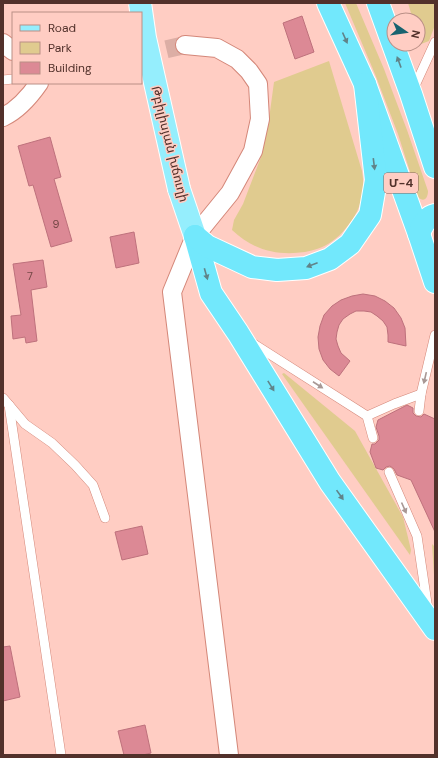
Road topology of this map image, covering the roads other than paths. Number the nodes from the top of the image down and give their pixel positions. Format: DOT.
graph roads {
  1 [pos="328,3"];
  2 [pos="378,3"];
  3 [pos="142,17"];
  4 [pos="435,42"];
  5 [pos="3,43"];
  6 [pos="185,45"];
  7 [pos="12,50"];
  8 [pos="38,84"];
  9 [pos="365,84"];
  10 [pos="411,94"];
  11 [pos="3,117"];
  12 [pos="434,160"];
  13 [pos="435,215"];
  14 [pos="419,234"];
  15 [pos="195,236"];
  16 [pos="435,282"];
  17 [pos="238,333"];
  18 [pos="435,335"];
  19 [pos="421,394"];
  20 [pos="6,402"];
  21 [pos="419,411"];
  22 [pos="367,416"];
  23 [pos="373,438"];
  24 [pos="389,472"];
  25 [pos="105,518"];
  26 [pos="433,626"];
  27 [pos="61,755"];
  28 [pos="229,755"];
  1 -- 9 [label="highway, Մ-4, one-way"];
  10 -- 2 [label="highway, one-way"];
  3 -- 15 [label="main road, Թբիլիսյան խճուղի, bridge"];
  4 -- 10 [label="lane"];
  5 -- 7 [label="street"];
  6 -- 15 [label="street"];
  8 -- 11 [label="street"];
  9 -- 14 [label="highway, Մ-4"];
  9 -- 15 [label="highway, one-way"];
  10 -- 12 [label="highway"];
  13 -- 14 [label="highway"];
  14 -- 16 [label="highway, Մ-4"];
  15 -- 17 [label="highway, one-way"];
  15 -- 28 [label="street"];
  17 -- 22 [label="lane, one-way"];
  17 -- 26 [label="highway, one-way"];
  18 -- 19 [label="lane, one-way"];
  19 -- 21 [label="lane"];
  19 -- 22 [label="lane"];
  20 -- 25 [label="lane"];
  20 -- 27 [label="lane"];
  22 -- 23 [label="lane"];
  24 -- 26 [label="lane, one-way"];
}
